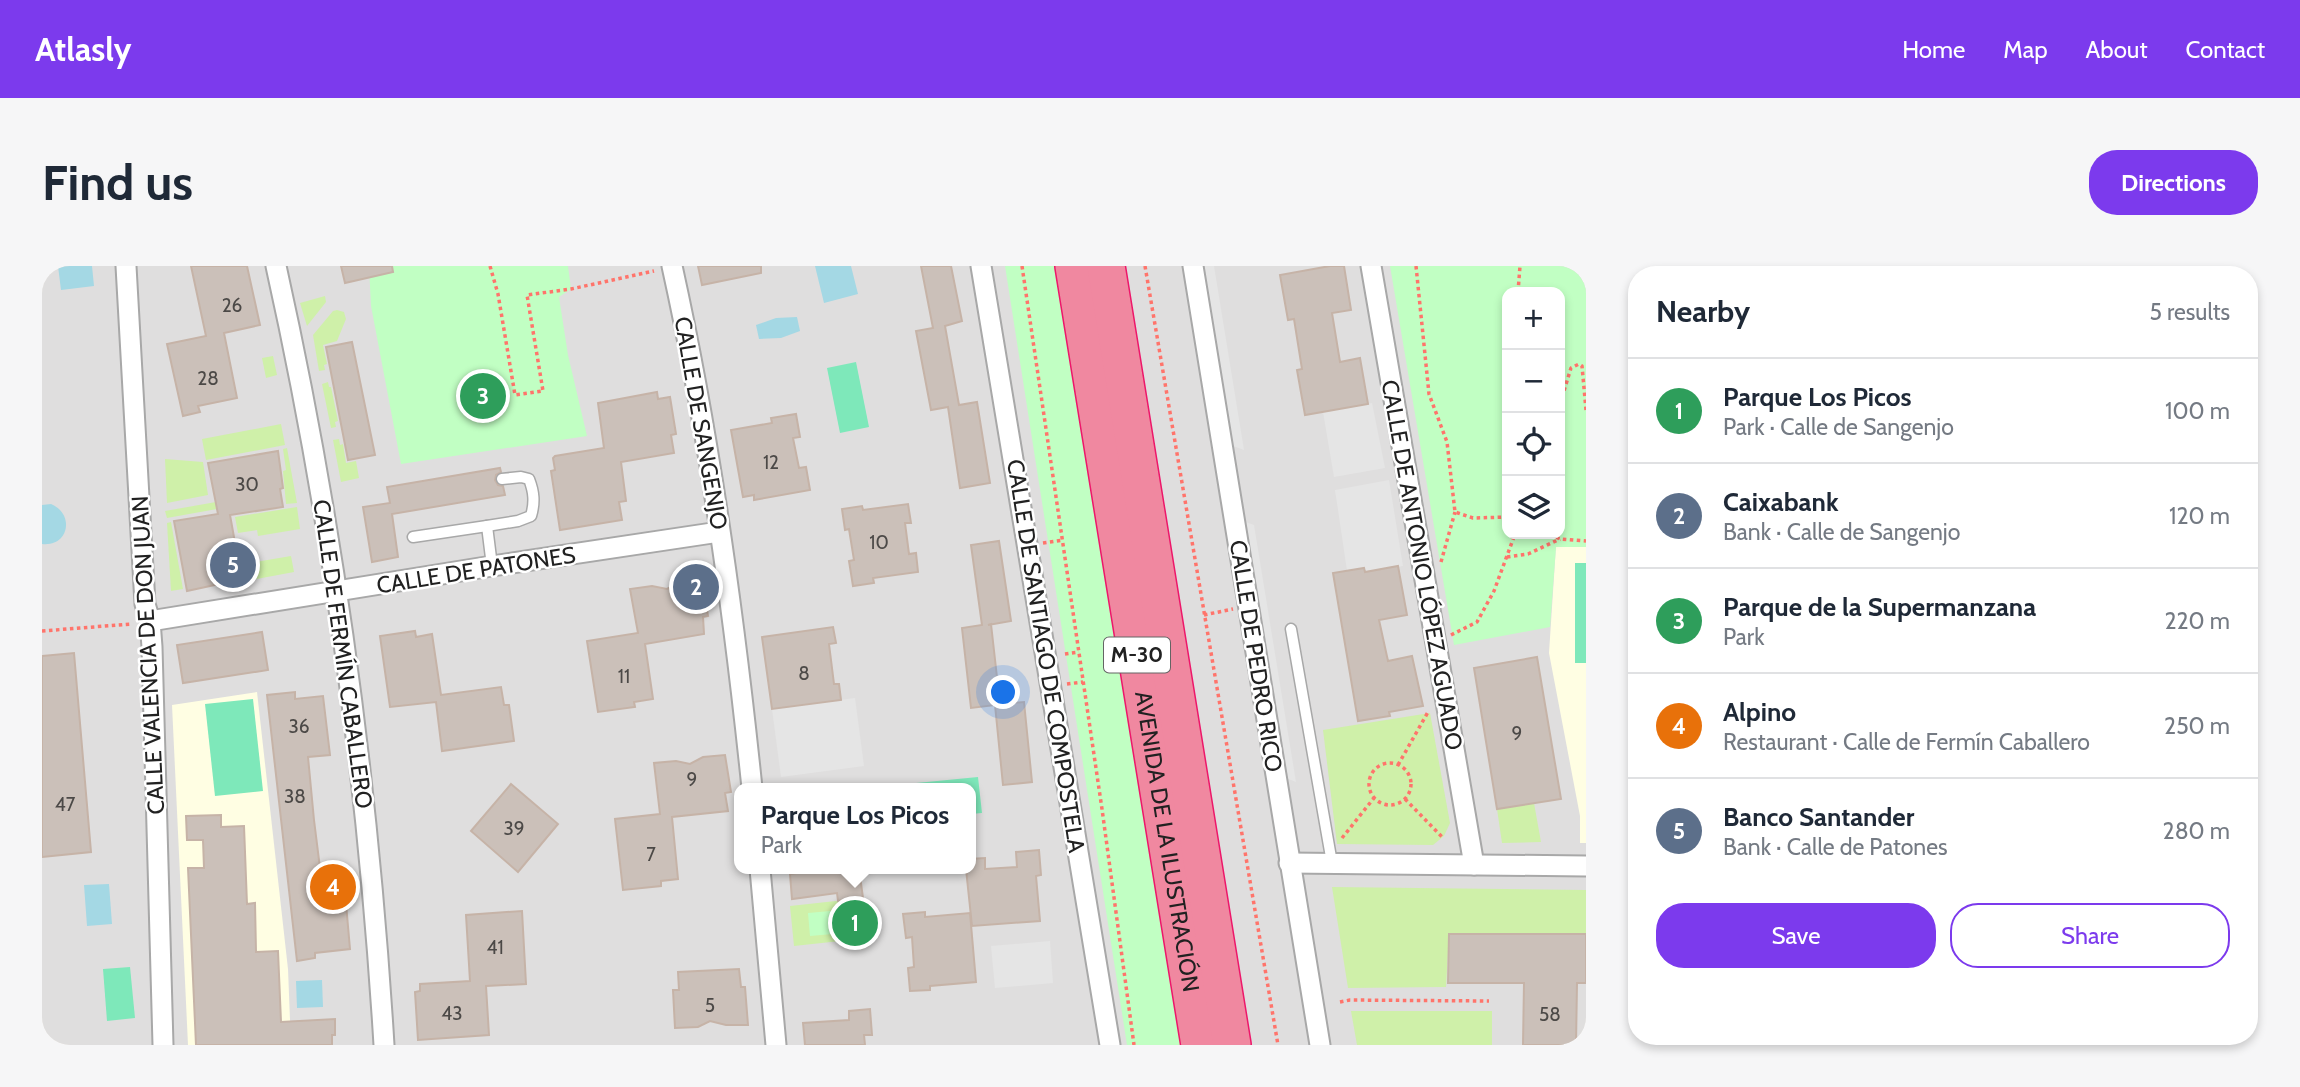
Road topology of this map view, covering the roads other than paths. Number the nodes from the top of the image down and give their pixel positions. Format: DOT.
graph roads {
  1 [pos="127,266"];
  2 [pos="276,266"];
  3 [pos="981,266"];
  4 [pos="1074,266"];
  5 [pos="1106,266"];
  6 [pos="1193,266"];
  7 [pos="1371,266"];
  8 [pos="673,267"];
  9 [pos="502,479"];
  10 [pos="486,526"];
  11 [pos="719,533"];
  12 [pos="413,537"];
  13 [pos="492,566"];
  14 [pos="336,593"];
  15 [pos="150,621"];
  16 [pos="1291,629"];
  17 [pos="751,783"];
  18 [pos="1289,863"];
  19 [pos="1332,863"];
  20 [pos="1474,865"];
  21 [pos="1586,866"];
  22 [pos="760,874"];
  23 [pos="163,1045"];
  24 [pos="384,1045"];
  25 [pos="776,1045"];
  26 [pos="1110,1045"];
  27 [pos="1200,1045"];
  28 [pos="1232,1045"];
  29 [pos="1320,1045"];
  1 -- 15 [label="street, CALLE VALENCIA DE DON JUAN"];
  2 -- 14 [label="street, CALLE DE FERMÍN CABALLERO"];
  3 -- 26 [label="street, CALLE DE SANTIAGO DE COMPOSTELA"];
  4 -- 27 [label="highway, AVENIDA DE LA ILUSTRACIÓN / M-30"];
  5 -- 28 [label="highway, AVENIDA DE LA ILUSTRACIÓN / M-30"];
  6 -- 18 [label="street, CALLE DE PEDRO RICO"];
  7 -- 20 [label="street, CALLE DE ANTONIO LÓPEZ AGUADO"];
  8 -- 11 [label="street, CALLE DE SANGENJO"];
  9 -- 10 [label="lane"];
  10 -- 12 [label="lane"];
  10 -- 13 [label="lane"];
  11 -- 13 [label="street, CALLE DE PATONES"];
  11 -- 17 [label="street, CALLE DE SANGENJO"];
  13 -- 14 [label="street, CALLE DE PATONES"];
  14 -- 15 [label="street, CALLE DE PATONES"];
  14 -- 24 [label="street, CALLE DE FERMÍN CABALLERO"];
  15 -- 23 [label="street, CALLE VALENCIA DE DON JUAN"];
  16 -- 19 [label="lane"];
  18 -- 19 [label="street"];
  18 -- 29 [label="street, CALLE DE PEDRO RICO"];
  19 -- 20 [label="street"];
  20 -- 21 [label="street"];
  22 -- 25 [label="street"];
}
